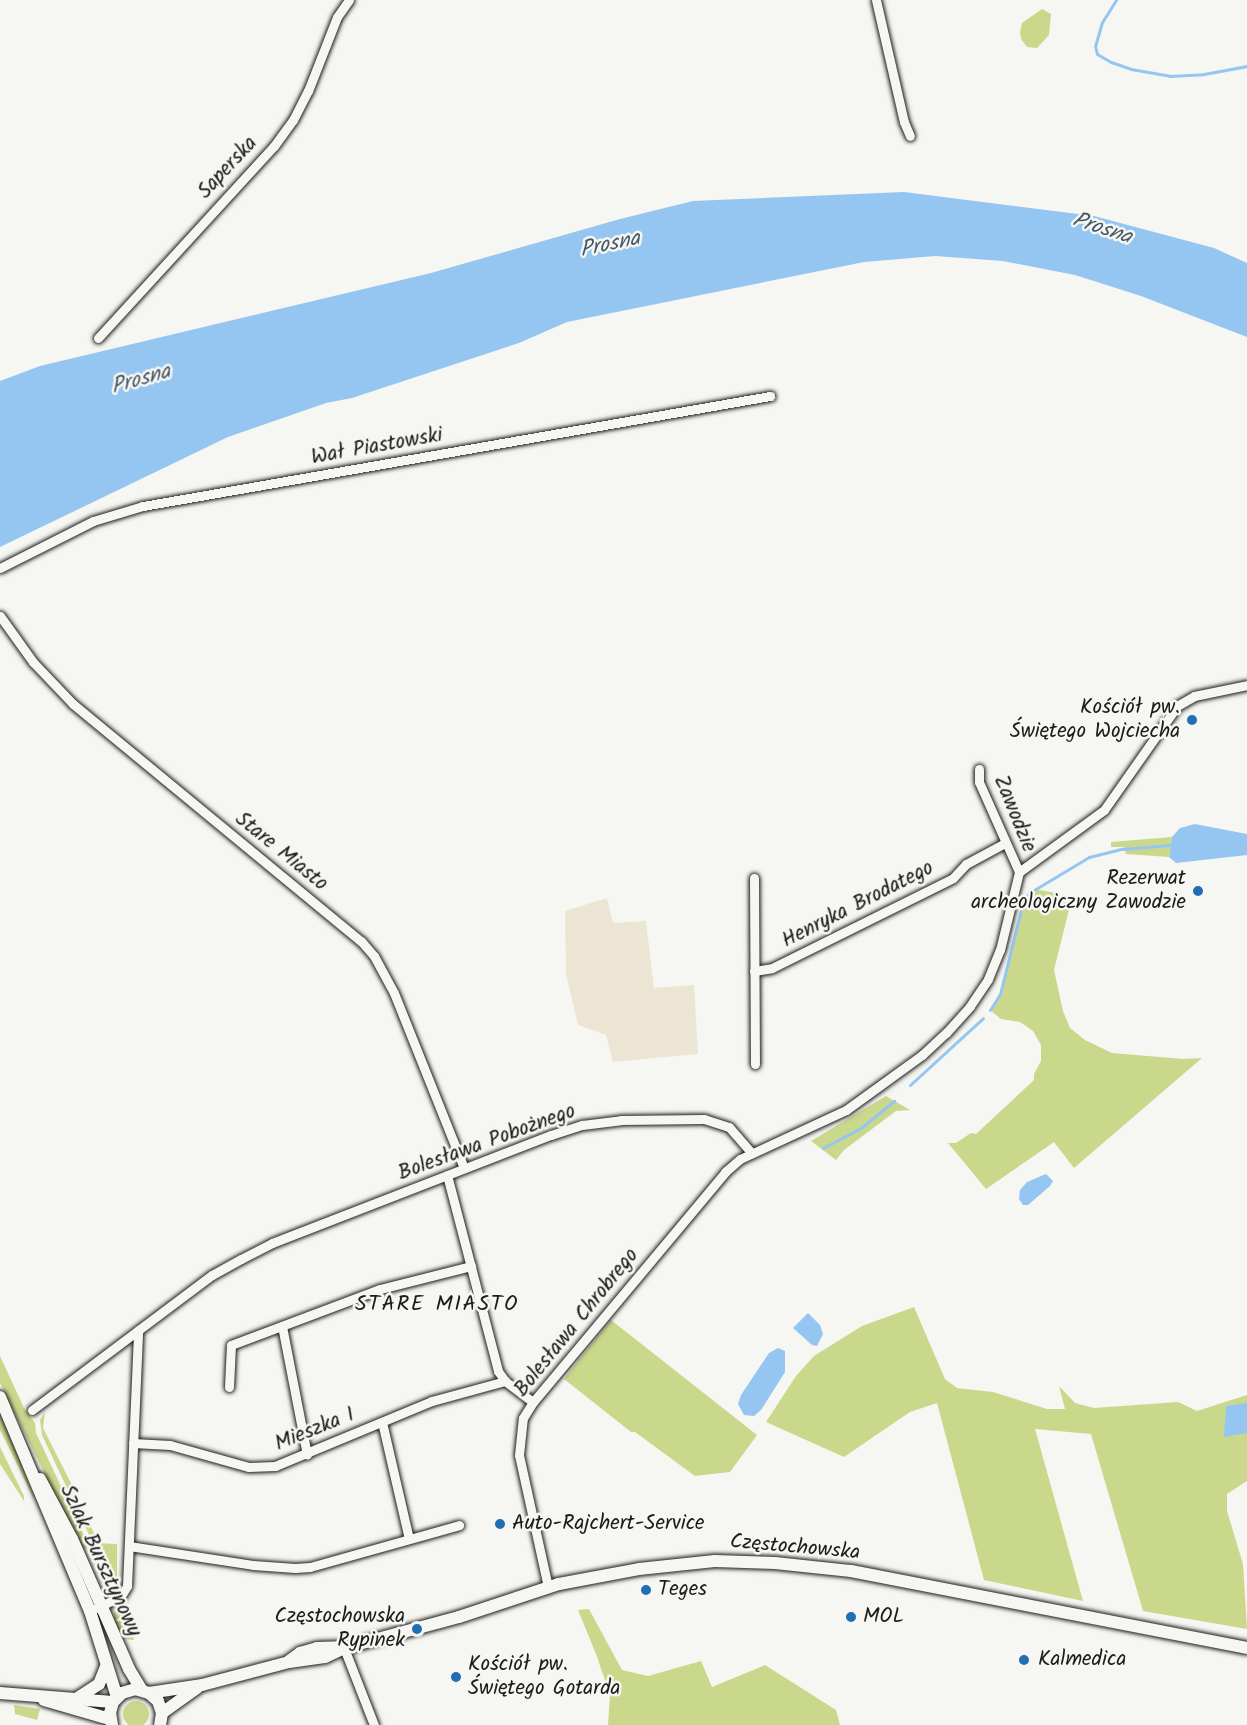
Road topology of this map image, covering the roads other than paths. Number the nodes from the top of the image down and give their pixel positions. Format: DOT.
graph roads {
  1 [pos="349,0"];
  2 [pos="876,0"];
  3 [pos="910,136"];
  4 [pos="98,338"];
  5 [pos="770,396"];
  6 [pos="0,568"];
  7 [pos="0,616"];
  8 [pos="1247,685"];
  9 [pos="979,769"];
  10 [pos="1005,843"];
  11 [pos="1019,872"];
  12 [pos="754,878"];
  13 [pos="754,971"];
  14 [pos="755,1064"];
  15 [pos="752,1153"];
  16 [pos="465,1168"];
  17 [pos="447,1175"];
  18 [pos="471,1266"];
  19 [pos="282,1326"];
  20 [pos="138,1330"];
  21 [pos="505,1381"];
  22 [pos="229,1387"];
  23 [pos="0,1397"];
  24 [pos="532,1402"];
  25 [pos="32,1410"];
  26 [pos="382,1422"];
  27 [pos="133,1443"];
  28 [pos="23,1449"];
  29 [pos="307,1455"];
  30 [pos="459,1525"];
  31 [pos="409,1539"];
  32 [pos="129,1546"];
  33 [pos="548,1587"];
  34 [pos="102,1606"];
  35 [pos="90,1611"];
  36 [pos="344,1648"];
  37 [pos="1247,1648"];
  38 [pos="106,1667"];
  39 [pos="202,1685"];
  40 [pos="145,1691"];
  41 [pos="0,1693"];
  42 [pos="32,1695"];
  43 [pos="76,1699"];
  44 [pos="115,1699"];
  45 [pos="161,1719"];
  46 [pos="111,1722"];
  47 [pos="374,1725"];
  1 -- 4 [label="street, Saperska"];
  2 -- 3 [label="street"];
  5 -- 6 [label="street, Wał Piastowski"];
  7 -- 16 [label="street, Stare Miasto"];
  8 -- 11 [label="street"];
  9 -- 10 [label="street, Zawodzie"];
  10 -- 11 [label="street, Zawodzie"];
  10 -- 13 [label="street, Henryka Brodatego"];
  11 -- 15 [label="street"];
  12 -- 13 [label="street, Henryka Brodatego"];
  13 -- 14 [label="street, Henryka Brodatego"];
  15 -- 16 [label="street, Bolesława Pobożnego"];
  15 -- 24 [label="street, Bolesława Chrobrego"];
  16 -- 17 [label="street, Bolesława Pobożnego"];
  17 -- 18 [label="street"];
  17 -- 20 [label="street, Bolesława Pobożnego"];
  18 -- 19 [label="street"];
  18 -- 21 [label="street"];
  19 -- 22 [label="street"];
  19 -- 29 [label="street"];
  20 -- 25 [label="street, Bolesława Pobożnego"];
  20 -- 27 [label="street"];
  21 -- 24 [label="street"];
  21 -- 26 [label="street, Mieszka I"];
  23 -- 28 [label="main road, Szlak Bursztynowy"];
  24 -- 33 [label="street, Bolesława Chrobrego"];
  26 -- 29 [label="street, Mieszka I"];
  26 -- 31 [label="street"];
  27 -- 29 [label="street, Mieszka I"];
  27 -- 32 [label="street"];
  28 -- 34 [label="main road, Szlak Bursztynowy"];
  28 -- 35 [label="main road, Szlak Bursztynowy"];
  30 -- 31 [label="street"];
  31 -- 32 [label="street"];
  32 -- 34 [label="street"];
  33 -- 36 [label="main road, Częstochowska"];
  33 -- 37 [label="main road, Częstochowska"];
  34 -- 35 [label="street"];
  34 -- 40 [label="main road, Szlak Bursztynowy"];
  35 -- 38 [label="main road, Szlak Bursztynowy"];
  36 -- 39 [label="main road, Częstochowska"];
  36 -- 47 [label="street"];
  38 -- 43 [label="main road"];
  38 -- 44 [label="main road, Szlak Bursztynowy"];
  39 -- 40 [label="main road, Częstochowska"];
  39 -- 45 [label="main road, Częstochowska"];
  40 -- 44 [label="main road, Częstochowska"];
  40 -- 45 [label="main road, Szlak Bursztynowy"];
  41 -- 42 [label="main road"];
  42 -- 43 [label="main road"];
  42 -- 46 [label="main road"];
  43 -- 44 [label="main road"];
  44 -- 46 [label="main road"];
}
